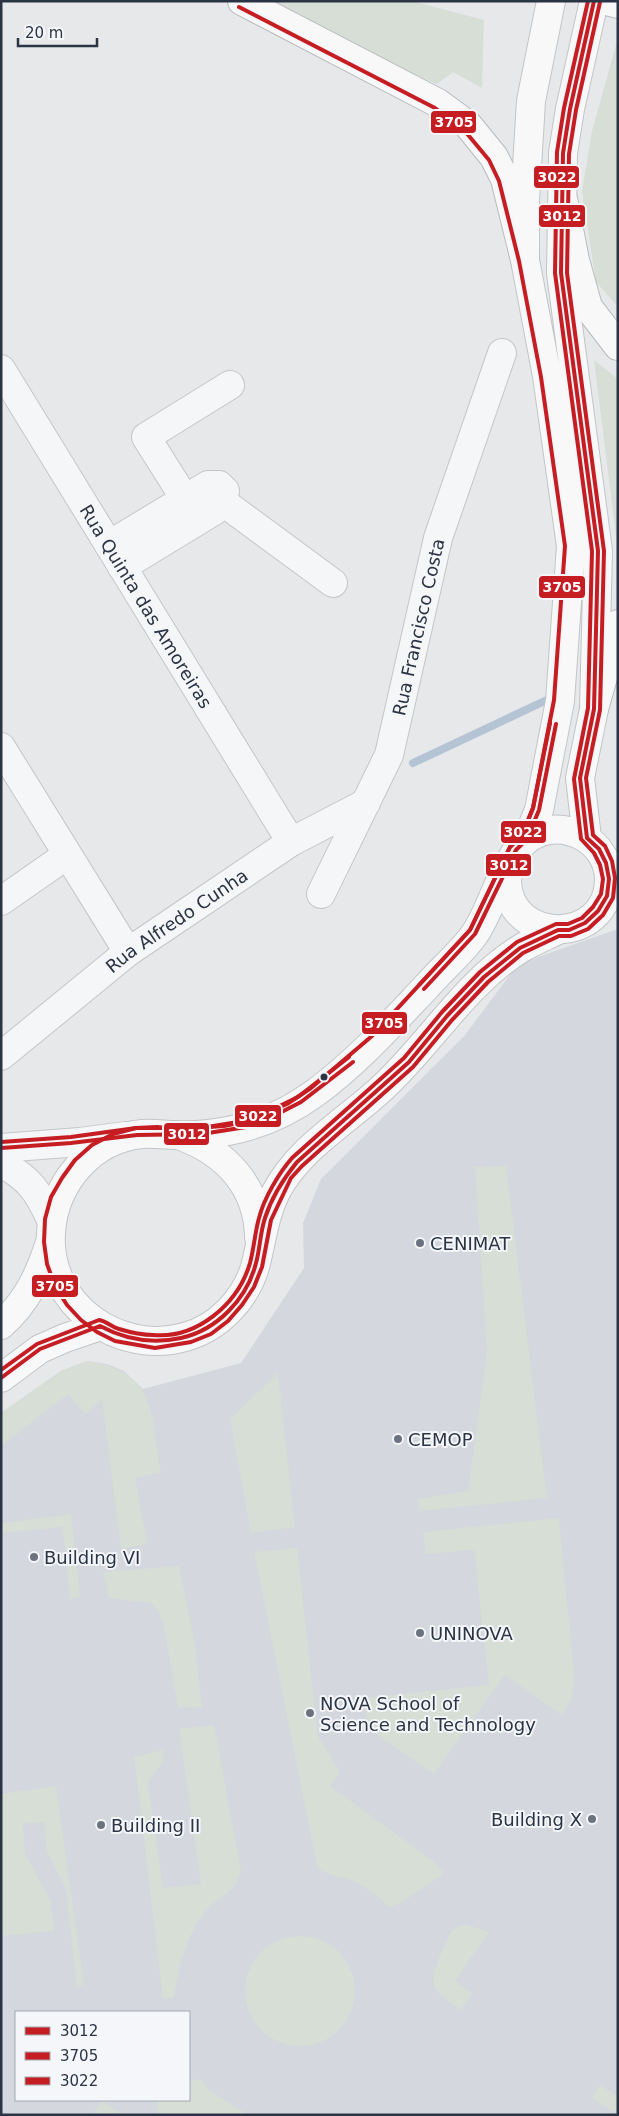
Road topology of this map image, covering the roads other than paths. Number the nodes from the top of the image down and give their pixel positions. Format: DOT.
graph roads {
  1 [pos="242,1"];
  2 [pos="551,1"];
  3 [pos="594,1"];
  4 [pos="606,1"];
  5 [pos="618,4"];
  6 [pos="563,200"];
  7 [pos="525,260"];
  8 [pos="618,346"];
  9 [pos="502,353"];
  10 [pos="1,369"];
  11 [pos="230,385"];
  12 [pos="185,499"];
  13 [pos="223,502"];
  14 [pos="116,556"];
  15 [pos="333,583"];
  16 [pos="618,624"];
  17 [pos="594,709"];
  18 [pos="1,746"];
  19 [pos="366,803"];
  20 [pos="587,838"];
  21 [pos="528,839"];
  22 [pos="291,842"];
  23 [pos="67,855"];
  24 [pos="509,865"];
  25 [pos="321,894"];
  26 [pos="1,901"];
  27 [pos="558,930"];
  28 [pos="128,952"];
  29 [pos="1,1056"];
  30 [pos="136,1134"];
  31 [pos="178,1135"];
  32 [pos="1,1148"];
  33 [pos="1,1163"];
  34 [pos="51,1231"];
  35 [pos="259,1244"];
  36 [pos="1,1325"];
  37 [pos="100,1326"];
  38 [pos="1,1378"];
  1 -- 7 [label="main road"];
  2 -- 7 [label="main road"];
  3 -- 6 [label="main road"];
  4 -- 5 [label="main road"];
  6 -- 8 [label="main road"];
  6 -- 17 [label="main road"];
  7 -- 21 [label="main road"];
  9 -- 19 [label="street, Rua Francisco Costa"];
  10 -- 14 [label="street, Rua Quinta das Amoreiras"];
  11 -- 12 [label="street"];
  12 -- 13 [label="street"];
  12 -- 14 [label="street"];
  13 -- 14 [label="street"];
  13 -- 15 [label="street"];
  14 -- 22 [label="street, Rua Quinta das Amoreiras"];
  16 -- 17 [label="main road"];
  17 -- 20 [label="main road"];
  18 -- 23 [label="street"];
  19 -- 22 [label="street, Rua Alfredo Cunha"];
  19 -- 25 [label="street, Rua Francisco Costa"];
  20 -- 21 [label="main road"];
  20 -- 27 [label="main road"];
  21 -- 24 [label="main road"];
  22 -- 28 [label="street, Rua Alfredo Cunha"];
  23 -- 26 [label="street"];
  23 -- 28 [label="street"];
  24 -- 27 [label="main road"];
  24 -- 31 [label="main road"];
  27 -- 35 [label="main road"];
  28 -- 29 [label="street, Rua Alfredo Cunha"];
  30 -- 31 [label="main road"];
  30 -- 32 [label="street"];
  30 -- 34 [label="main road"];
  31 -- 35 [label="main road"];
  33 -- 34 [label="street"];
  34 -- 36 [label="main road"];
  34 -- 37 [label="main road"];
  35 -- 37 [label="main road"];
  37 -- 38 [label="main road"];
}
